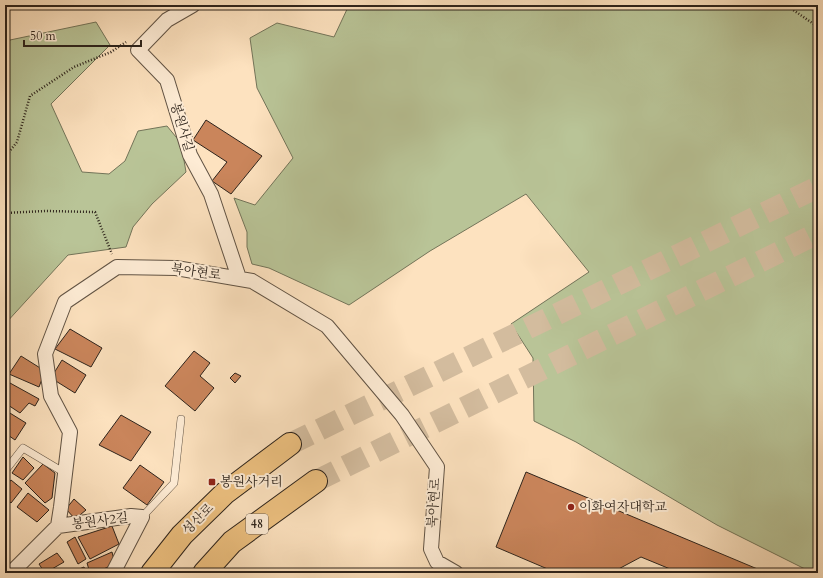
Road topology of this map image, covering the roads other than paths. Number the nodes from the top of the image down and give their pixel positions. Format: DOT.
graph roads {
  1 [pos="193,5"];
  2 [pos="240,278"];
  3 [pos="181,419"];
  4 [pos="290,444"];
  5 [pos="5,471"];
  6 [pos="66,473"];
  7 [pos="316,481"];
  8 [pos="142,517"];
  9 [pos="58,526"];
  10 [pos="11,573"];
  11 [pos="113,573"];
  12 [pos="152,573"];
  13 [pos="204,573"];
  14 [pos="456,573"];
  1 -- 2 [label="street, 봉원사길"];
  2 -- 6 [label="street, 북아현로"];
  2 -- 14 [label="street, 북아현로"];
  3 -- 8 [label="lane"];
  4 -- 12 [label="main road, 성산로"];
  5 -- 6 [label="lane"];
  6 -- 9 [label="street, 북아현로"];
  7 -- 13 [label="main road, 48"];
  8 -- 9 [label="street, 봉원사2길"];
  8 -- 11 [label="street"];
  9 -- 10 [label="street"];
}
